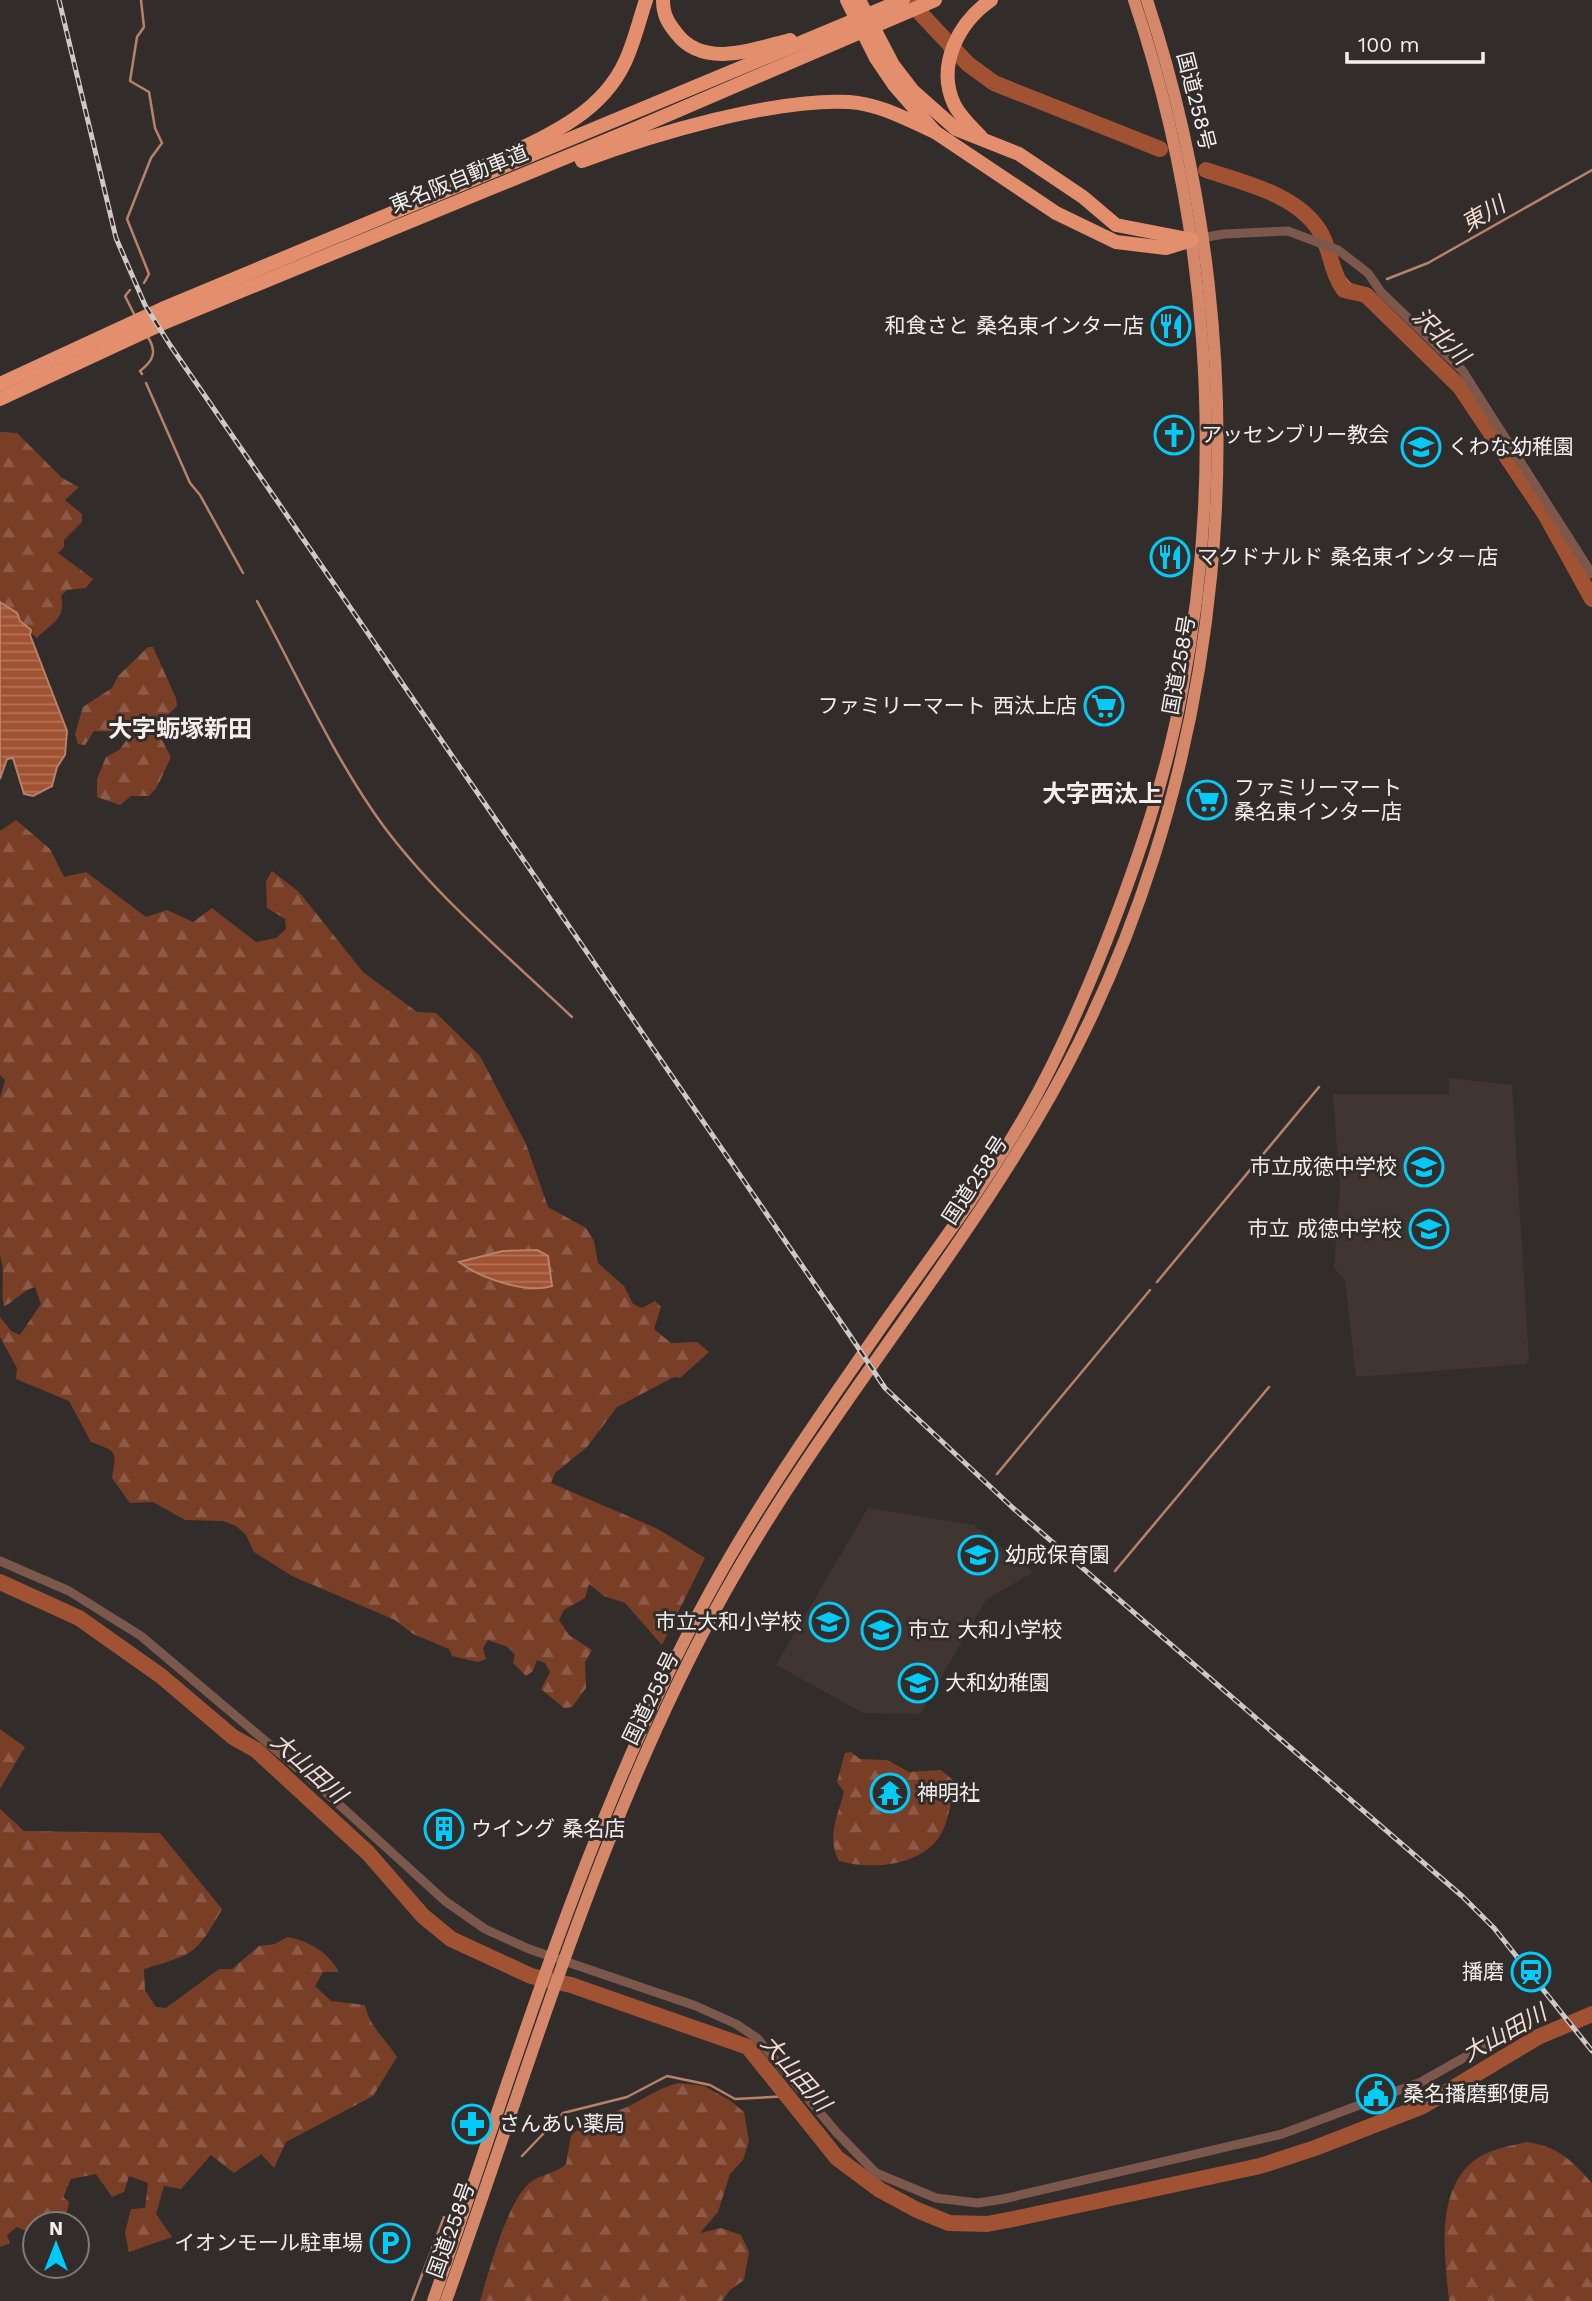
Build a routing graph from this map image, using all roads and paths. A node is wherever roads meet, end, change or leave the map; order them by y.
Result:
1 (646, 0) edge
2 (663, 0) edge
3 (847, 0) edge
4 (859, 0) edge
5 (882, 0) edge
6 (903, 0) edge
7 (935, 0) edge
8 (991, 0) edge
9 (1134, 0) edge
10 (1147, 0) edge
11 (935, 132) junction
12 (985, 141) junction
13 (402, 225) junction
14 (361, 227) junction
15 (1198, 239) junction
16 (2, 391) edge
17 (1592, 574) edge
18 (0, 1560) edge
19 (558, 1962) junction
20 (551, 1984) junction
21 (1518, 2027) dead end
22 (471, 2234) junction
23 (433, 2301) edge
24 (446, 2301) edge
25 (455, 2301) edge

1 - 14 highway
2 - 5 highway
3 - 11 highway
4 - 12 highway
6 - 14 highway, 東名阪自動車道
7 - 13 highway, 東名阪自動車道
8 - 12 highway
9 - 15 highway, 国道258号
10 - 15 highway, 国道258号
11 - 13 highway
11 - 15 highway
12 - 15 highway
13 - 16 highway, 東名阪自動車道
14 - 16 highway, 東名阪自動車道
15 - 17 street
15 - 19 highway, 国道258号
15 - 19 highway, 国道258号
18 - 19 street
19 - 20 highway, 国道258号
19 - 21 street
20 - 22 highway, 国道258号
20 - 23 highway, 国道258号
22 - 24 highway, 国道258号
22 - 25 highway

